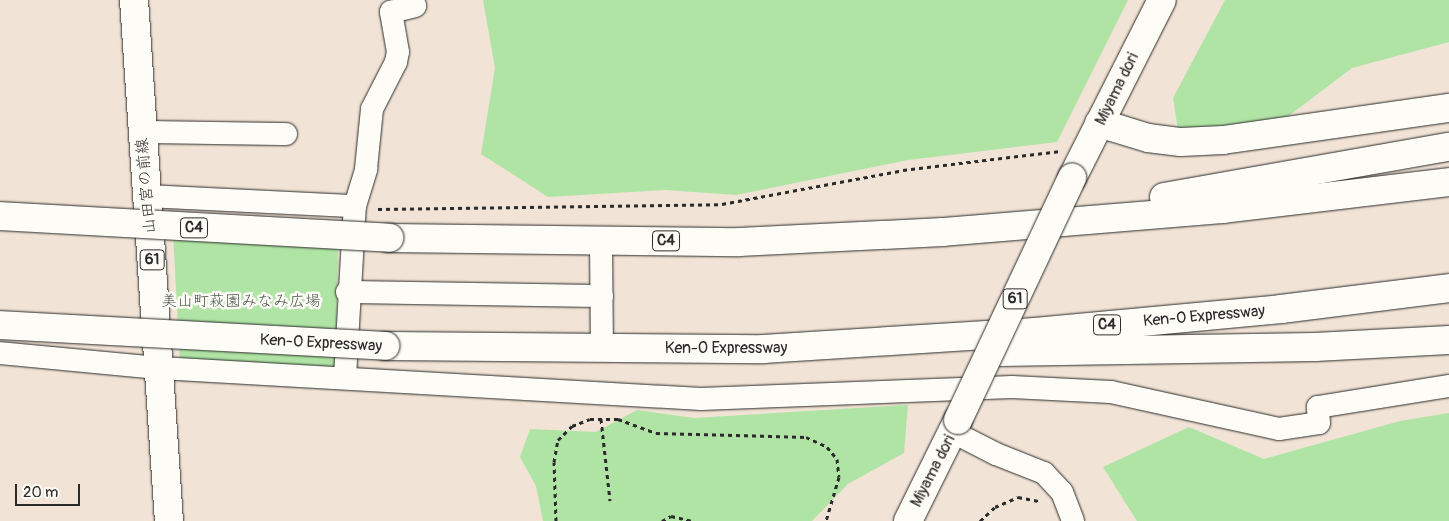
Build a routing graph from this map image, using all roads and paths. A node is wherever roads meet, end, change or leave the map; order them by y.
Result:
1 (134, 0) edge
2 (1162, 0) edge
3 (415, 6) dead end
4 (1449, 108) edge
5 (1099, 123) junction
6 (142, 132) junction
7 (286, 134) dead end
8 (1449, 146) edge
9 (1087, 152) junction
10 (1449, 182) edge
11 (147, 196) junction
12 (355, 206) junction
13 (0, 216) edge
14 (943, 232) junction
15 (601, 241) junction
16 (1449, 288) edge
17 (348, 292) junction
18 (602, 296) junction
19 (0, 324) edge
20 (1449, 340) edge
21 (602, 348) junction
22 (763, 349) junction
23 (0, 352) edge
24 (160, 368) junction
25 (345, 377) junction
26 (1449, 386) edge
27 (601, 419) junction
28 (956, 426) junction
29 (610, 501) dead end
30 (1045, 502) dead end
31 (169, 521) edge
32 (556, 521) edge
33 (662, 521) edge
34 (693, 521) edge
35 (826, 521) edge
36 (908, 521) edge
37 (980, 521) edge
38 (1073, 521) edge

1 - 6 main road, 山田宮の前線 / 61
2 - 5 main road, Miyama dori / 61
3 - 12 street
4 - 5 main road
5 - 9 main road, Miyama dori / 61
6 - 7 street
6 - 11 main road, 山田宮の前線 / 61
8 - 14 main road
9 - 12 path
9 - 28 main road, Miyama dori / 61, bridge
10 - 14 main road, C4
11 - 12 street
11 - 24 main road, 山田宮の前線 / 61
12 - 17 street
13 - 15 main road, C4, bridge
14 - 15 main road, C4
15 - 18 street
16 - 22 main road, Ken-O Expressway / C4
17 - 18 street
17 - 25 street
18 - 21 street
19 - 21 main road, Ken-O Expressway / C4, bridge
20 - 22 main road
21 - 22 main road, Ken-O Expressway / C4
23 - 24 street
24 - 25 street
24 - 31 main road, 山田宮の前線 / 61
25 - 26 street
27 - 29 path
27 - 32 path
27 - 35 path
28 - 36 main road, Miyama dori / 61
28 - 38 street
30 - 37 path
33 - 34 path

